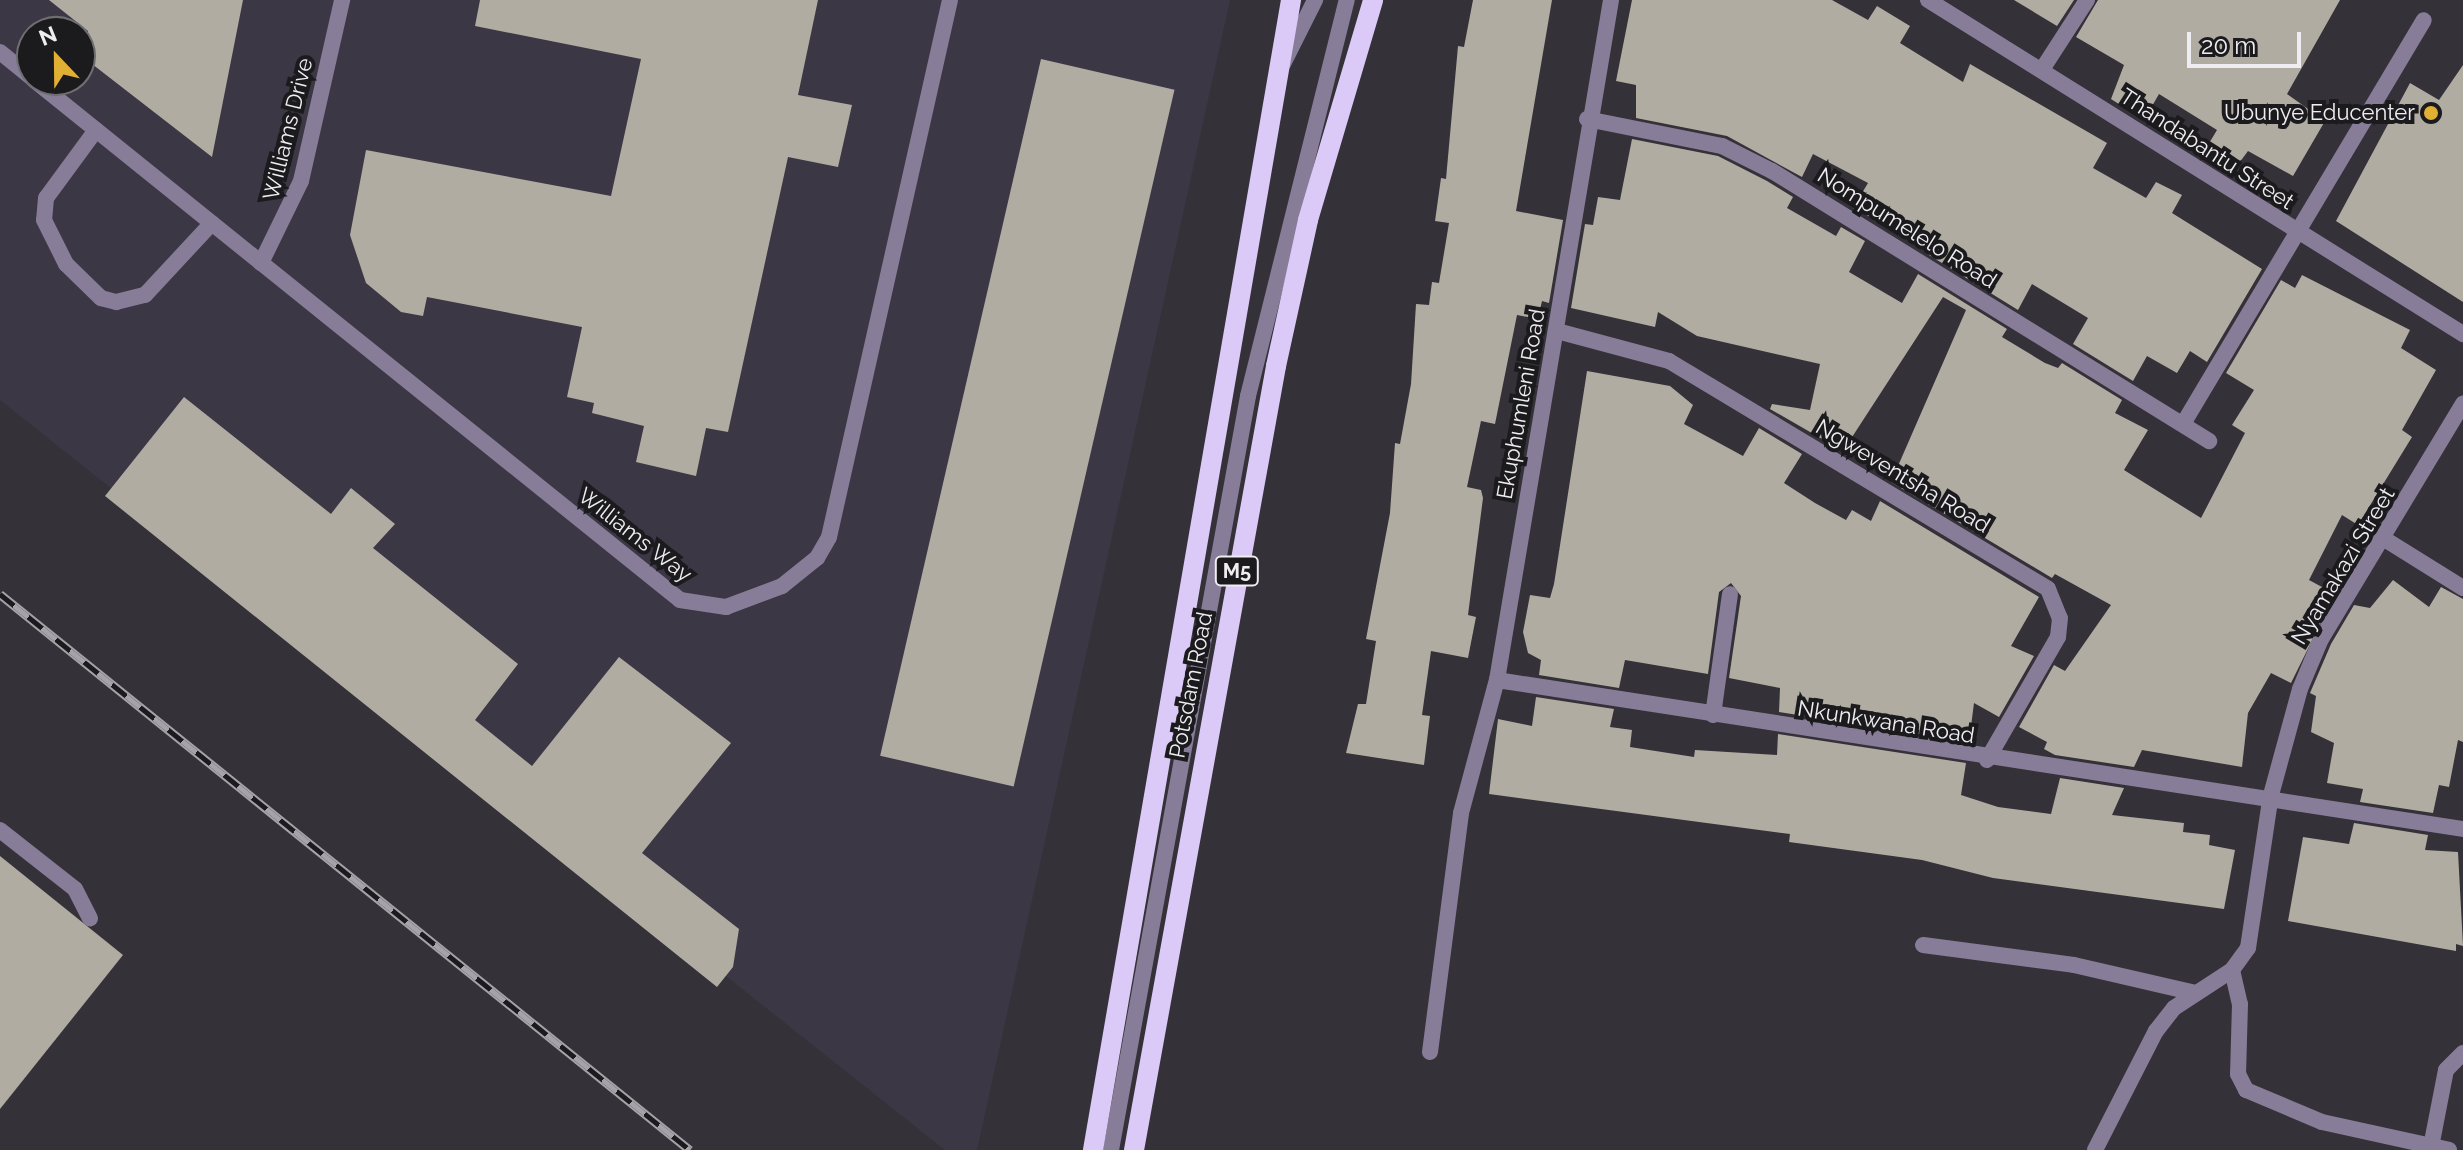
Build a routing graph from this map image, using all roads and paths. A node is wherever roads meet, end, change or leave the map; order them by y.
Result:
1 (342, 0) edge
2 (950, 0) edge
3 (1291, 0) edge
4 (1315, 0) edge
5 (1347, 0) edge
6 (1373, 0) edge
7 (1611, 0) edge
8 (1928, 0) edge
9 (2087, 0) edge
10 (2424, 20) dead end
11 (0, 52) edge
12 (16, 65) edge
13 (2043, 68) junction
14 (1278, 72) junction
15 (54, 96) edge
16 (1587, 119) junction
17 (96, 130) junction
18 (212, 223) junction
19 (2300, 236) junction
20 (261, 263) junction
21 (1557, 331) junction
22 (2463, 334) edge
23 (2463, 404) edge
24 (2183, 424) junction
25 (2209, 441) dead end
26 (2386, 540) junction
27 (2463, 588) edge
28 (1730, 594) dead end
29 (1497, 680) junction
30 (1713, 715) junction
31 (1987, 760) junction
32 (2271, 795) junction
33 (2463, 829) edge
34 (0, 830) edge
35 (90, 918) dead end
36 (1923, 945) dead end
37 (2232, 970) junction
38 (2195, 993) junction
39 (1430, 1052) dead end
40 (2463, 1053) edge
41 (2431, 1147) junction
42 (1093, 1150) edge
43 (1111, 1150) edge
44 (1134, 1150) edge
45 (2095, 1150) edge
46 (2449, 1150) edge

1 - 20 street, Williams Drive
2 - 20 street, Williams Way
3 - 14 main road, Potsdam Road / M5
4 - 14 street
5 - 43 street
6 - 44 main road, Potsdam Road / M5
7 - 16 street, Ekuphumleni Road
8 - 13 street, Thandabantu Street
9 - 13 street
10 - 19 street
11 - 12 street, Williams Way
13 - 19 street, Thandabantu Street
14 - 42 main road, Potsdam Road / M5
15 - 17 street, Williams Way
16 - 21 street, Ekuphumleni Road
16 - 24 street, Nompumelelo Road
17 - 18 street, Williams Way
17 - 18 street
18 - 20 street, Williams Way
19 - 22 street, Thandabantu Street
19 - 24 street
21 - 29 street, Ekuphumleni Road
21 - 31 street, Ngweventsha Road
23 - 26 street, Nyamakazi Street
24 - 25 street, Nompumelelo Road
26 - 27 street
26 - 32 street, Nyamakazi Street
28 - 30 street
29 - 30 street, Nkunkwana Road
29 - 39 street, Ekuphumleni Road
30 - 31 street, Nkunkwana Road
31 - 32 street, Nkunkwana Road
32 - 33 street, Nkunkwana Road
32 - 37 street, Nyamakazi Street
34 - 35 street
36 - 38 street
37 - 38 street
37 - 41 street
38 - 45 street
40 - 41 street
41 - 46 street

